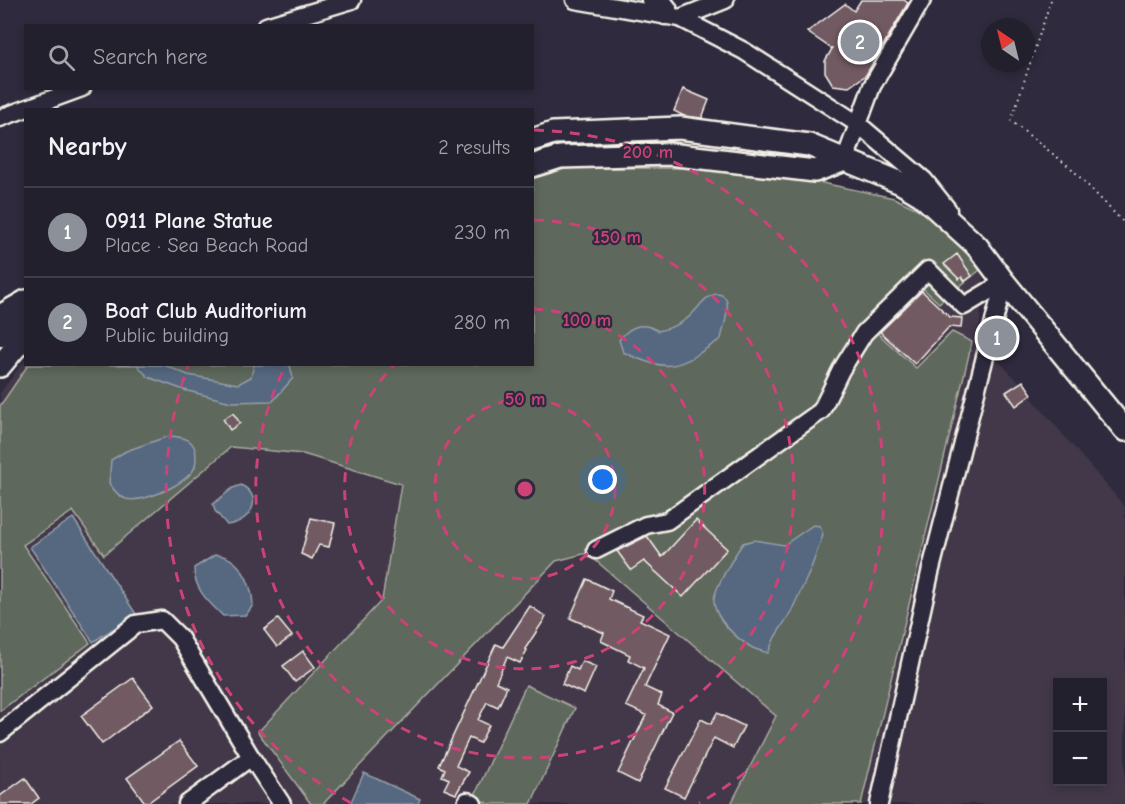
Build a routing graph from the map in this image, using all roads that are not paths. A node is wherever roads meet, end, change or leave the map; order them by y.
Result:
1 (352, 0) edge
2 (575, 0) edge
3 (650, 0) edge
4 (725, 0) edge
5 (922, 0) edge
6 (673, 17) junction
7 (273, 24) edge
8 (77, 90) edge
9 (27, 108) edge
10 (24, 109) edge
11 (0, 118) edge
12 (858, 124) junction
13 (534, 139) edge
14 (534, 148) edge
15 (845, 160) junction
16 (534, 164) edge
17 (977, 246) junction
18 (1004, 282) junction
19 (24, 303) edge
20 (24, 318) edge
21 (1, 329) edge
22 (24, 337) edge
23 (0, 366) edge
24 (1125, 430) edge
25 (596, 550) dead end
26 (0, 733) edge
27 (251, 757) junction
28 (187, 804) edge
29 (282, 804) edge
30 (466, 804) edge
31 (473, 804) edge
32 (879, 804) edge

1 - 7 street
2 - 6 street
3 - 6 street
4 - 6 street
5 - 12 street
6 - 12 street
8 - 9 street
10 - 11 street
12 - 15 street
12 - 17 street
13 - 15 main road
14 - 15 main road
15 - 16 main road
15 - 17 main road
17 - 18 main road
18 - 24 main road
18 - 25 street
18 - 32 street
19 - 21 main road
20 - 21 main road
22 - 23 main road
26 - 27 street
27 - 28 street
27 - 29 street
30 - 31 street

